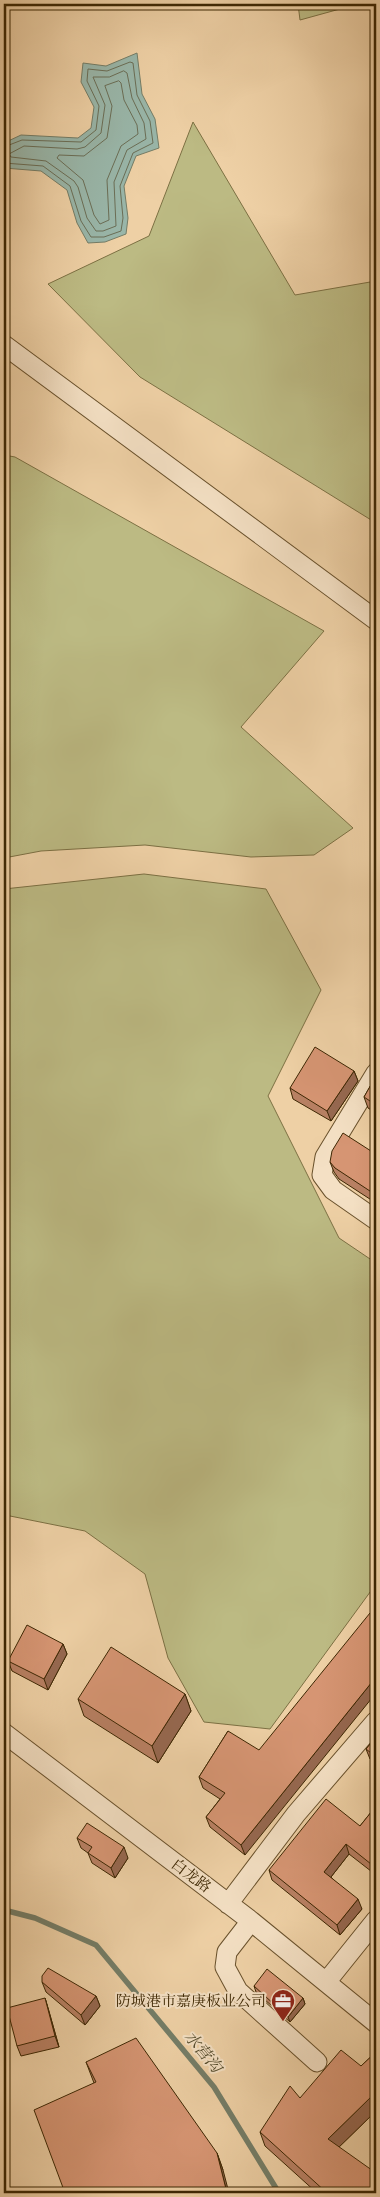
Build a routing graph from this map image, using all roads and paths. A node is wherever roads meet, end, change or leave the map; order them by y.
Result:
1 (4, 345) edge
2 (376, 620) edge
3 (376, 1072) edge
4 (376, 1220) edge
5 (376, 1721) edge
6 (4, 1734) edge
7 (228, 1904) junction
8 (376, 1920) edge
9 (251, 1922) junction
10 (327, 1981) junction
11 (376, 2023) edge
12 (317, 2062) dead end

1 - 2 street
3 - 4 street
5 - 7 street
6 - 7 street, 白龙路
7 - 9 street, 白龙路
8 - 10 street
9 - 10 street, 白龙路
9 - 12 street
10 - 11 street, 白龙路

